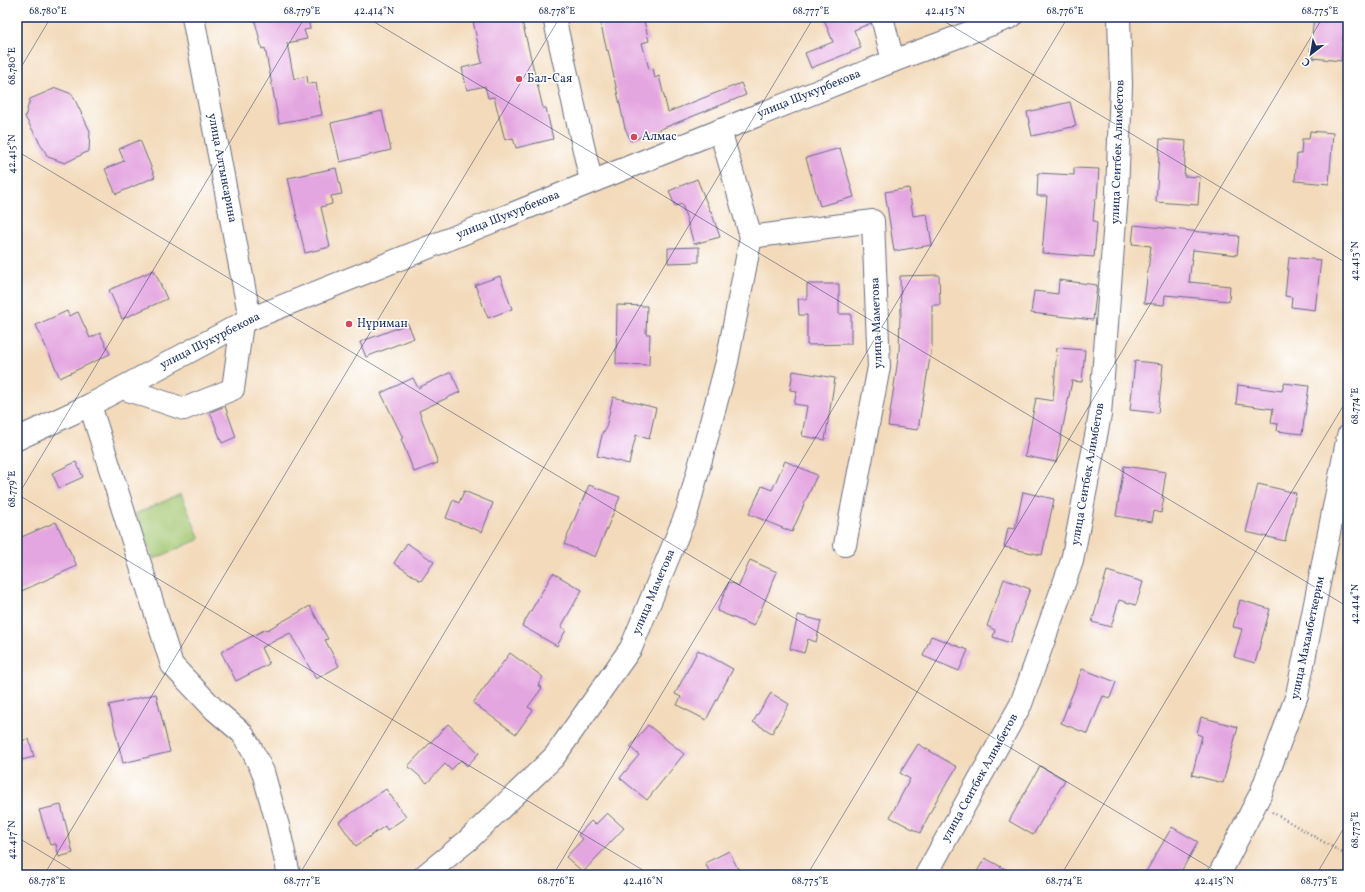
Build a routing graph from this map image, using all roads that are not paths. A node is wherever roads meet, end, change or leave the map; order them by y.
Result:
1 (193, 17) edge
2 (554, 17) edge
3 (882, 17) edge
4 (1011, 17) edge
5 (1119, 17) edge
6 (893, 61) junction
7 (720, 130) junction
8 (591, 181) junction
9 (751, 237) junction
10 (246, 321) junction
11 (122, 388) junction
12 (90, 405) junction
13 (1348, 436) edge
14 (17, 439) edge
15 (845, 545) dead end
16 (289, 875) edge
17 (425, 875) edge
18 (926, 875) edge
19 (1219, 875) edge

1 - 10 street, улица Алтынсарина
2 - 8 street
3 - 6 street
4 - 6 street, улица Шукурбекова
5 - 18 street, улица Сеитбек Алимбетов
6 - 7 street, улица Шукурбекова
7 - 8 street, улица Шукурбекова
7 - 9 street, улица Маметова
8 - 10 street, улица Шукурбекова
9 - 15 street, улица Маметова
9 - 17 street, улица Маметова
10 - 11 street, улица Шукурбекова
10 - 11 street, улица Алтынсарина
11 - 12 street, улица Шукурбекова
12 - 14 street, улица Шукурбекова
12 - 16 street
13 - 19 street, улица Махамбеткерим

